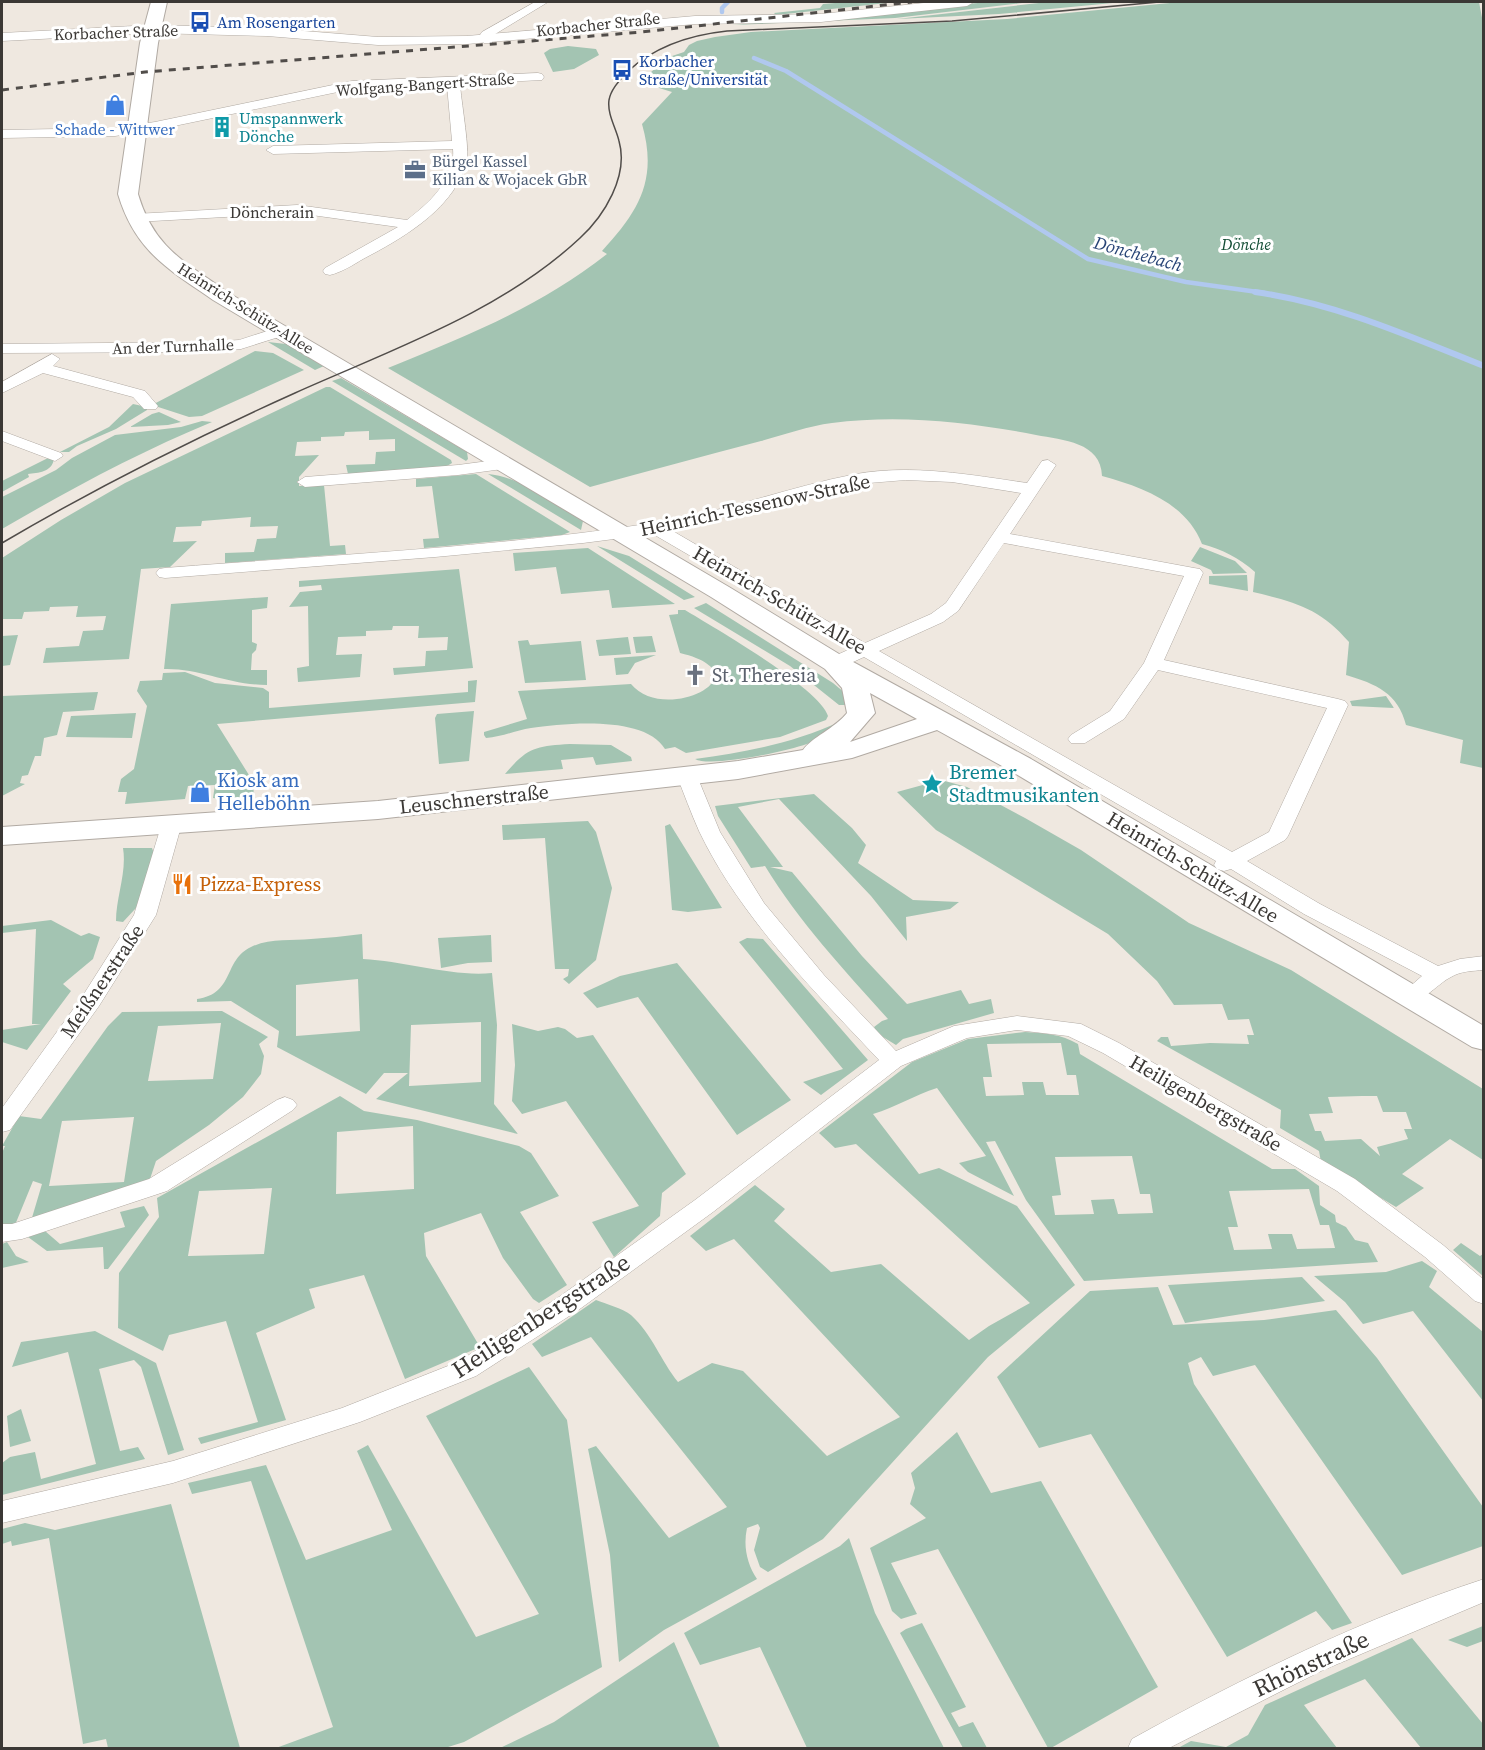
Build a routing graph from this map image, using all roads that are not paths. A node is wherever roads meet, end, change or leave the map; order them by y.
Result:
1 (159, 2) edge
2 (542, 2) edge
3 (967, 2) edge
4 (153, 29) junction
5 (2, 37) edge
6 (487, 37) junction
7 (538, 77) dead end
8 (453, 81) junction
9 (136, 129) junction
10 (2, 134) edge
11 (459, 145) junction
12 (273, 150) dead end
13 (135, 218) junction
14 (408, 224) junction
15 (330, 271) dead end
16 (280, 332) junction
17 (2, 349) edge
18 (64, 349) junction
19 (41, 368) junction
20 (2, 388) edge
21 (150, 406) dead end
22 (2, 436) edge
23 (55, 456) dead end
24 (504, 464) junction
25 (1048, 465) dead end
26 (305, 482) dead end
27 (1031, 489) junction
28 (656, 528) junction
29 (622, 534) junction
30 (1001, 537) junction
31 (165, 573) dead end
32 (865, 649) junction
33 (835, 663) junction
34 (1153, 663) junction
35 (939, 720) junction
36 (1077, 739) dead end
37 (1034, 760) junction
38 (782, 764) junction
39 (687, 776) junction
40 (172, 823) junction
41 (2, 836) edge
42 (1232, 861) junction
43 (1203, 874) junction
44 (1484, 963) edge
45 (1436, 974) junction
46 (1410, 996) junction
47 (1484, 1040) edge
48 (893, 1061) junction
49 (285, 1105) dead end
50 (2, 1124) edge
51 (2, 1233) edge
52 (1484, 1295) edge
53 (2, 1512) edge
54 (1484, 1590) edge
55 (1143, 1749) edge

1 - 4 main road, Heinrich-Schütz-Allee
2 - 6 street
3 - 6 street, Korbacher Straße
4 - 5 street, Korbacher Straße
4 - 6 street, Korbacher Straße
4 - 9 main road, Heinrich-Schütz-Allee
7 - 8 street, Wolfgang-Bangert-Straße
8 - 9 street, Wolfgang-Bangert-Straße
8 - 11 street
9 - 10 street
9 - 13 main road, Heinrich-Schütz-Allee
11 - 12 street
11 - 14 street
13 - 14 street, Döncherain
13 - 16 main road, Heinrich-Schütz-Allee
14 - 15 street
16 - 18 street, An der Turnhalle
16 - 24 main road, Heinrich-Schütz-Allee
17 - 18 street, An der Turnhalle
18 - 19 street
19 - 20 street
19 - 21 street, An der Turnhalle
22 - 23 street
24 - 26 street
24 - 29 main road, Heinrich-Schütz-Allee
25 - 27 street
27 - 28 street, Heinrich-Tessenow-Straße
27 - 30 street
28 - 29 street, Heinrich-Tessenow-Straße
28 - 32 street, Heinrich-Schütz-Allee
29 - 31 street
29 - 33 main road, Heinrich-Schütz-Allee
30 - 32 street
30 - 34 street
32 - 33 street
32 - 37 street, Heinrich-Schütz-Allee
33 - 35 main road, Heinrich-Schütz-Allee
33 - 38 main road
34 - 36 street
34 - 42 street
35 - 37 main road, Heinrich-Schütz-Allee
35 - 38 main road, Leuschnerstraße
37 - 42 street, Heinrich-Schütz-Allee
37 - 43 main road, Heinrich-Schütz-Allee
38 - 39 main road, Leuschnerstraße
39 - 40 main road, Leuschnerstraße
39 - 48 street
40 - 41 main road, Leuschnerstraße
40 - 50 street, Meißnerstraße
42 - 43 street
42 - 45 street, Heinrich-Schütz-Allee
43 - 46 main road, Heinrich-Schütz-Allee
44 - 45 street
45 - 46 street
46 - 47 main road, Heinrich-Schütz-Allee
48 - 52 street, Heiligenbergstraße
48 - 53 street, Heiligenbergstraße
49 - 51 street
54 - 55 street, Rhönstraße

